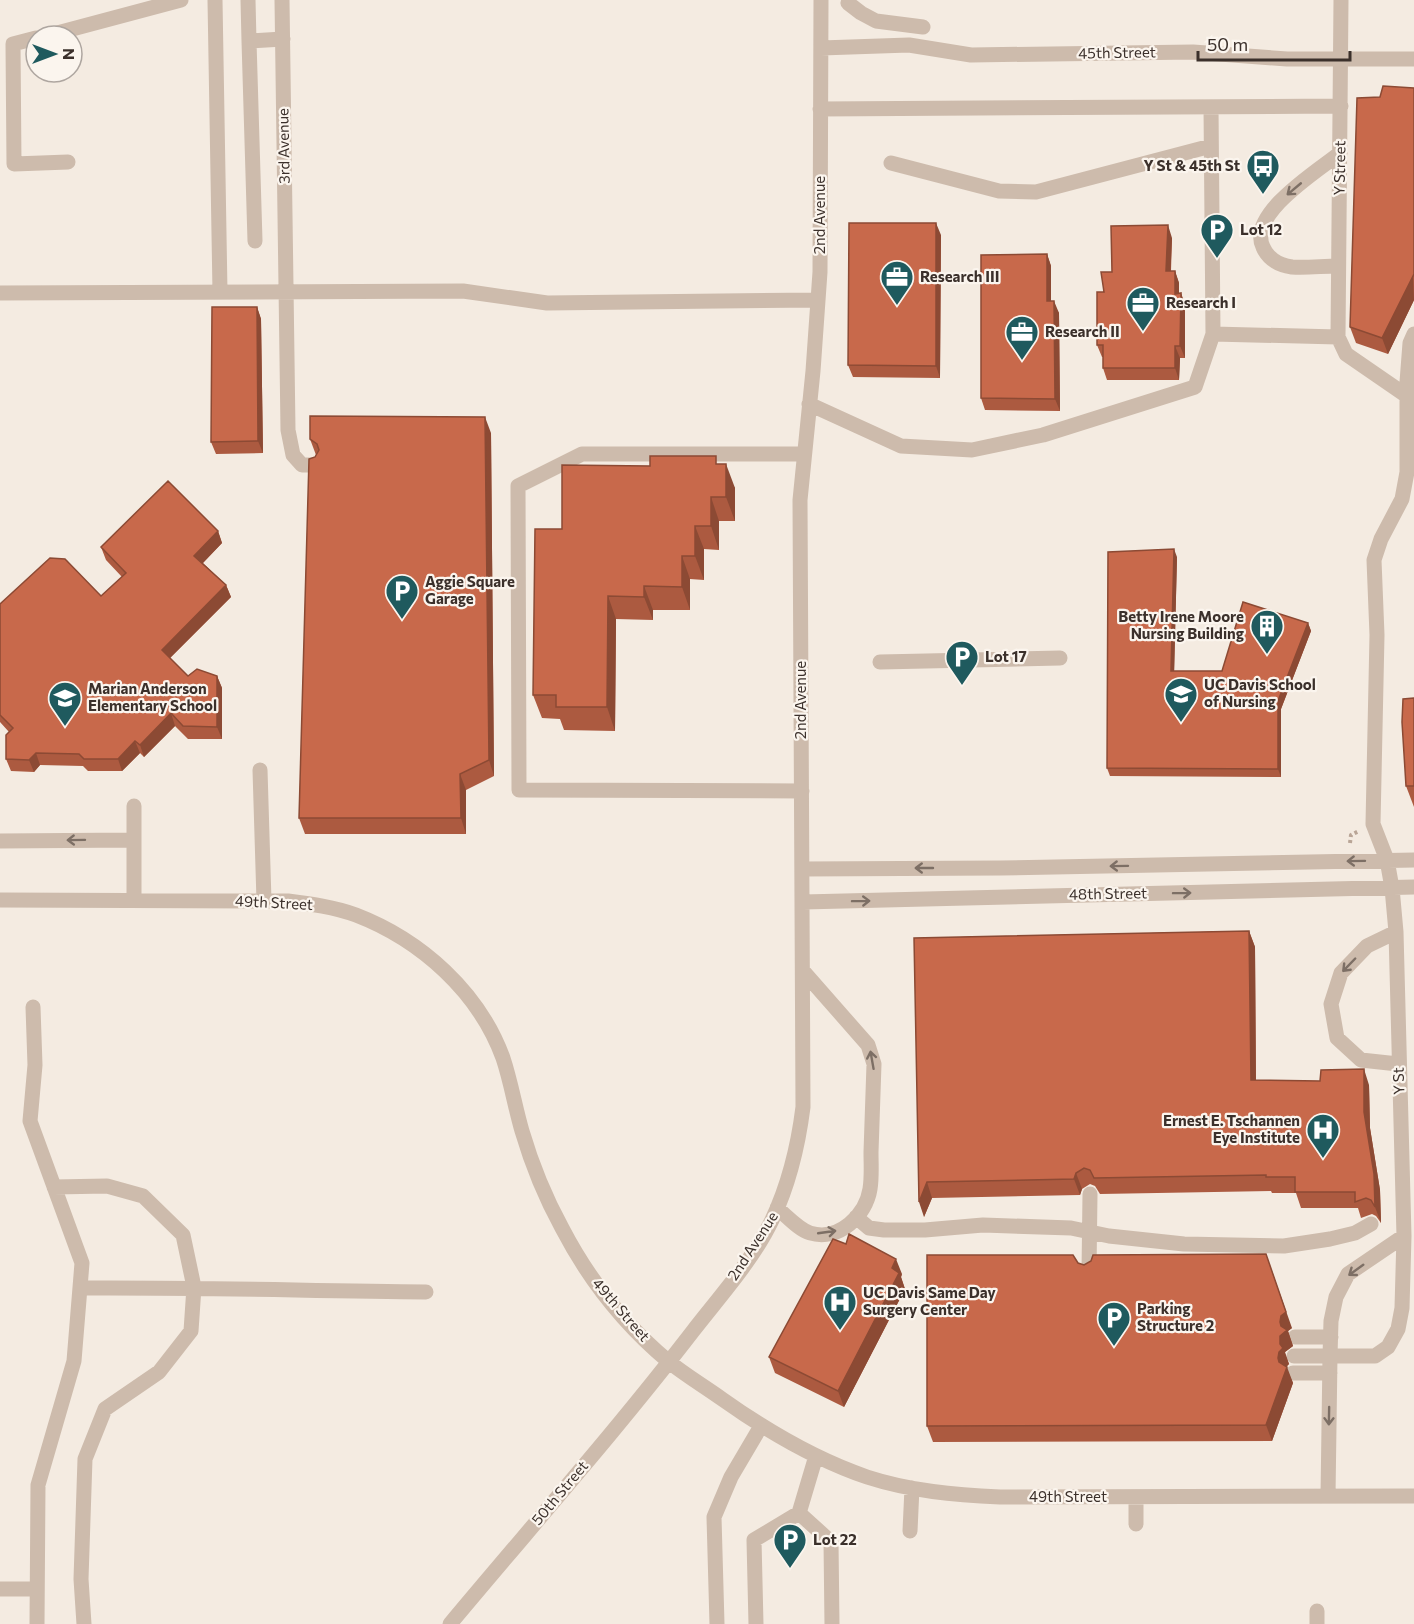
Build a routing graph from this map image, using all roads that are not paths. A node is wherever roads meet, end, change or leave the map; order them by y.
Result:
1 (181, 0) edge
2 (215, 0) edge
3 (248, 0) edge
4 (282, 0) edge
5 (821, 0) edge
6 (849, 0) edge
7 (1341, 0) edge
8 (84, 26) edge
9 (923, 27) dead end
10 (283, 39) junction
11 (249, 40) junction
12 (24, 41) edge
13 (821, 48) junction
14 (1341, 59) junction
15 (1414, 59) edge
16 (1341, 106) junction
17 (1211, 107) junction
18 (820, 110) junction
19 (1211, 146) junction
20 (1340, 153) junction
21 (68, 162) dead end
22 (891, 162) dead end
23 (255, 241) dead end
24 (1338, 266) junction
25 (285, 291) junction
26 (220, 292) junction
27 (0, 293) edge
28 (818, 300) junction
29 (1213, 334) junction
30 (1414, 334) edge
31 (1338, 337) junction
32 (1407, 396) junction
33 (809, 404) junction
34 (804, 454) junction
35 (315, 465) edge
36 (1409, 483) edge
37 (1060, 658) dead end
38 (880, 662) dead end
39 (260, 770) dead end
40 (802, 791) junction
41 (134, 806) dead end
42 (135, 840) junction
43 (0, 841) edge
44 (1387, 860) junction
45 (1414, 860) edge
46 (803, 869) junction
47 (1414, 887) edge
48 (1392, 888) junction
49 (0, 900) edge
50 (134, 900) junction
51 (264, 901) junction
52 (803, 902) junction
53 (1396, 932) junction
54 (803, 971) junction
55 (33, 1007) dead end
56 (1398, 1064) junction
57 (54, 1187) junction
58 (1090, 1194) edge
59 (777, 1208) junction
60 (856, 1217) junction
61 (1379, 1221) dead end
62 (1088, 1232) junction
63 (1404, 1236) junction
64 (1089, 1271) edge
65 (194, 1287) junction
66 (80, 1288) junction
67 (426, 1292) dead end
68 (1295, 1337) dead end
69 (1331, 1337) junction
70 (1294, 1356) dead end
71 (1330, 1356) junction
72 (669, 1361) junction
73 (1293, 1373) dead end
74 (1330, 1373) junction
75 (761, 1426) junction
76 (816, 1456) junction
77 (912, 1488) junction
78 (1328, 1496) junction
79 (1414, 1496) edge
80 (1136, 1497) junction
81 (799, 1513) junction
82 (1136, 1524) dead end
83 (910, 1531) dead end
84 (0, 1589) edge
85 (37, 1589) junction
86 (37, 1624) edge
87 (84, 1624) edge
88 (450, 1624) edge
89 (717, 1624) edge
90 (756, 1624) edge
91 (832, 1624) edge

1 - 8 street
2 - 26 street
3 - 11 street
4 - 10 street, 3rd Avenue
5 - 13 street, 2nd Avenue
6 - 9 street
7 - 14 street, Y Street
10 - 11 street
10 - 25 street, 3rd Avenue
11 - 23 street
12 - 21 street
13 - 14 street, 45th Street
13 - 18 street, 2nd Avenue
14 - 15 street, 45th Street
14 - 16 street, Y Street
16 - 17 street
16 - 20 street, Y Street
17 - 18 street
17 - 19 street
18 - 28 street, 2nd Avenue
19 - 22 street
19 - 29 street
20 - 24 street, Y Street
20 -> 24 street
24 - 31 street, Y Street
25 - 26 street
25 - 28 street
25 - 35 street, 3rd Avenue
26 - 27 street
28 - 33 street, 2nd Avenue
29 - 31 street
29 - 33 street
30 - 32 street
31 - 32 street
32 - 36 street
33 - 34 street, 2nd Avenue
34 - 40 street, 2nd Avenue
34 - 40 street
36 - 44 street, Y St
37 - 38 street
39 - 51 street
40 - 46 street, 2nd Avenue
41 - 42 street
42 -> 43 street
42 - 50 street
44 - 45 street, 48th Street
44 -> 46 street, 48th Street
44 - 48 street, Y St
46 - 52 street, 2nd Avenue
47 - 48 street, 48th Street
52 -> 48 street, 48th Street
48 - 53 street, Y St
49 - 50 street, 49th Street
50 - 51 street, 49th Street
51 - 72 street, 49th Street
52 - 54 street, 2nd Avenue
53 - 56 street, Y St
53 -> 56 street
54 - 59 street, 2nd Avenue
60 -> 54 street
55 - 57 street
56 - 63 street, Y St
57 - 65 street
57 - 66 street
58 - 62 street
59 -> 60 street
59 - 72 street, 2nd Avenue
60 - 62 street
61 - 62 street
62 - 64 street
63 -> 69 street
63 - 71 street, Y St
65 - 66 street
65 - 67 street
65 - 87 street
66 - 85 street
68 - 69 street
69 - 71 street
70 - 71 street, Y St
71 - 74 street
72 - 75 street, 49th Street
72 - 88 street, 50th Street
73 - 74 street
74 -> 78 street
75 - 76 street, 49th Street
75 - 89 street
76 - 77 street, 49th Street
76 - 81 street
77 - 80 street, 49th Street
77 - 83 street
78 - 79 street, 49th Street
78 - 80 street, 49th Street
80 - 82 street
81 - 90 street
81 - 91 street
84 - 85 street
85 - 86 street

